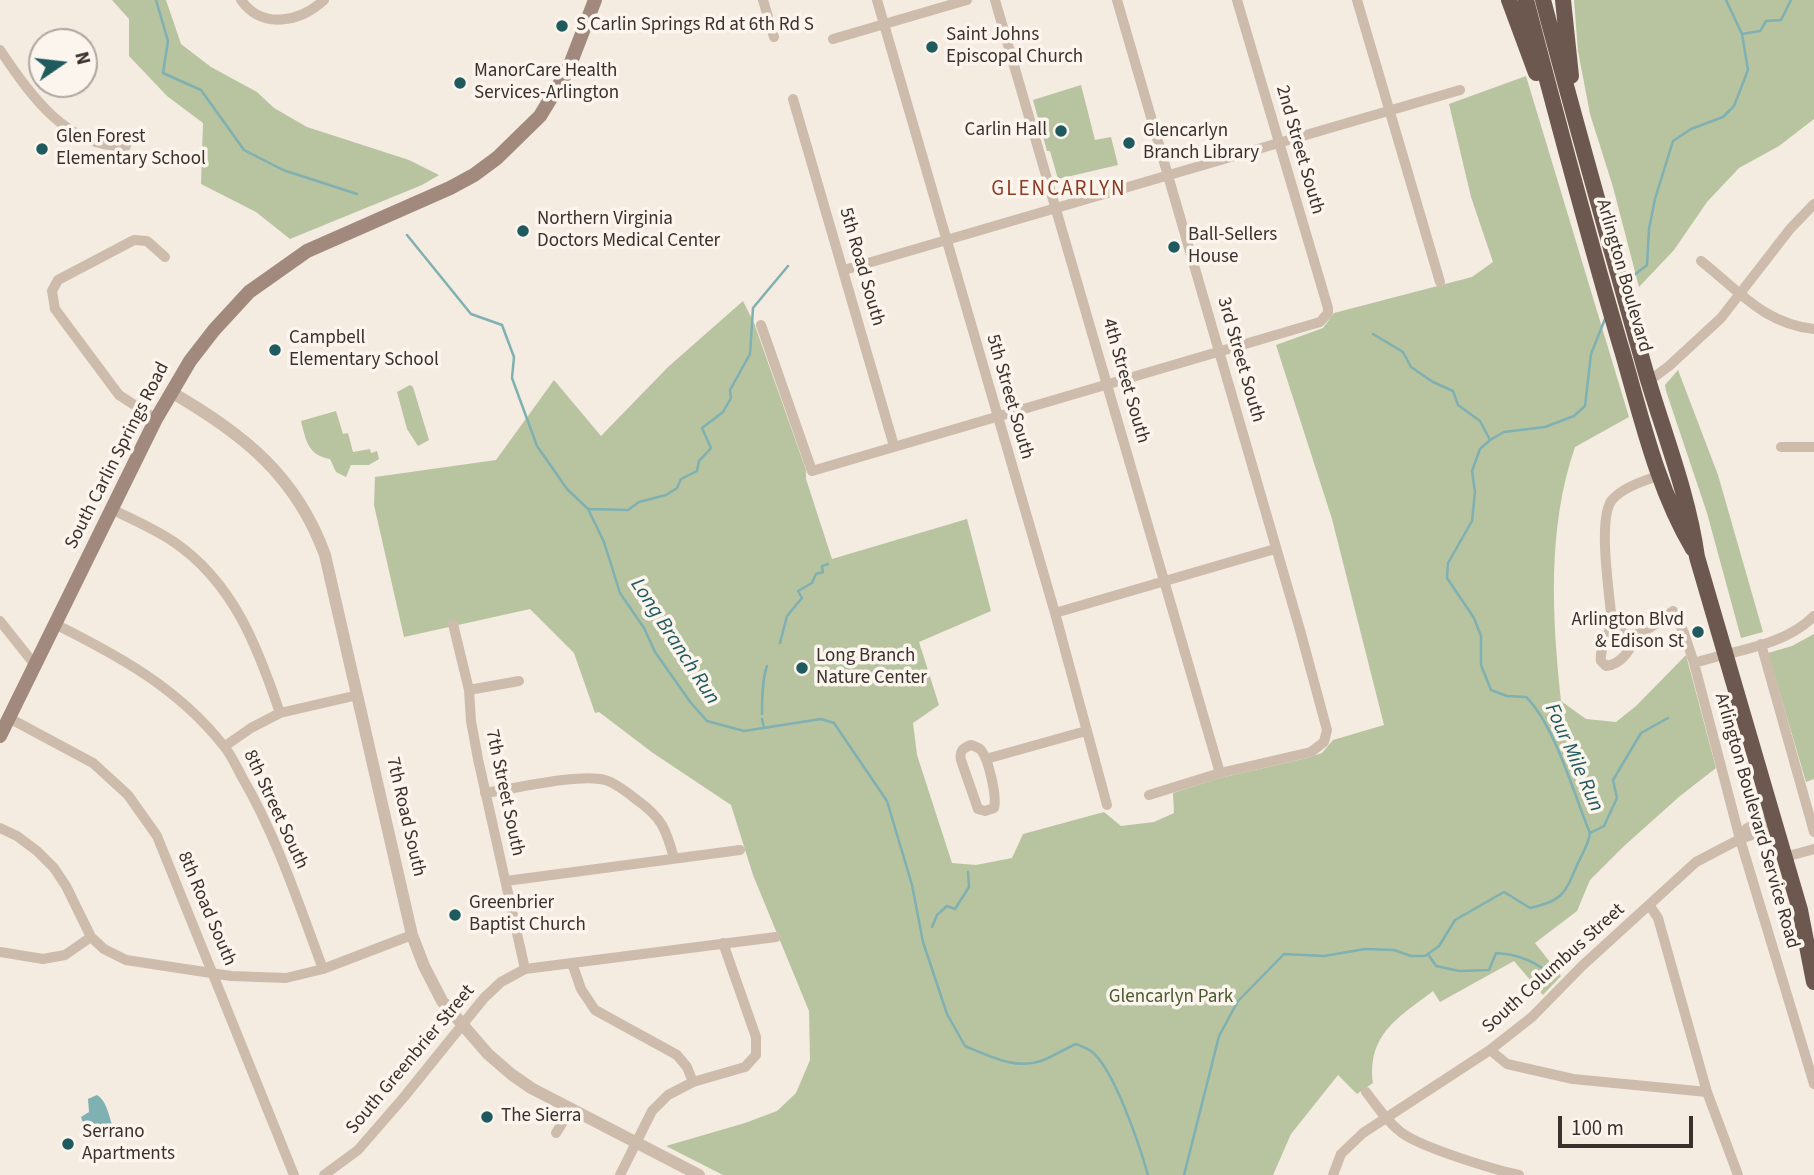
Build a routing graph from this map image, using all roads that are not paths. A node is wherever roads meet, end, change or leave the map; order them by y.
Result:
1 (241, 0) edge
2 (324, 0) edge
3 (595, 0) edge
4 (763, 0) edge
5 (877, 0) edge
6 (967, 0) edge
7 (995, 0) edge
8 (1117, 0) edge
9 (1237, 0) edge
10 (1357, 0) edge
11 (1509, 0) edge
12 (1526, 0) edge
13 (1543, 0) edge
14 (1563, 0) edge
15 (884, 25) junction
16 (774, 37) dead end
17 (833, 40) dead end
18 (0, 50) edge
19 (1460, 90) dead end
20 (793, 99) dead end
21 (1390, 111) junction
22 (1279, 145) junction
23 (126, 146) dead end
24 (1577, 164) junction
25 (1168, 175) junction
26 (1814, 204) edge
27 (1056, 207) junction
28 (945, 241) junction
29 (165, 257) dead end
30 (1701, 261) dead end
31 (844, 270) junction
32 (1440, 282) dead end
33 (1739, 295) junction
34 (761, 325) dead end
35 (1814, 329) edge
36 (1220, 352) junction
37 (1648, 381) junction
38 (1108, 384) junction
39 (171, 391) junction
40 (997, 416) junction
41 (156, 419) junction
42 (894, 446) junction
43 (1781, 447) dead end
44 (1814, 447) edge
45 (1660, 475) junction
46 (111, 509) junction
47 (1275, 550) junction
48 (1697, 557) junction
49 (1165, 580) junction
50 (1055, 613) junction
51 (1814, 616) edge
52 (0, 621) edge
53 (1612, 623) junction
54 (55, 624) junction
55 (453, 624) dead end
56 (1637, 634) junction
57 (1761, 644) junction
58 (1726, 653) junction
59 (1694, 663) junction
60 (35, 664) junction
61 (519, 681) dead end
62 (469, 690) junction
63 (358, 695) junction
64 (280, 713) junction
65 (9, 718) junction
66 (1086, 731) junction
67 (0, 736) edge
68 (225, 746) junction
69 (986, 759) junction
70 (1220, 772) junction
71 (485, 793) junction
72 (1150, 795) dead end
73 (1107, 805) dead end
74 (1775, 822) junction
75 (0, 828) edge
76 (1814, 832) edge
77 (1740, 839) junction
78 (1814, 849) edge
79 (740, 850) dead end
80 (1785, 857) junction
81 (674, 858) junction
82 (506, 881) junction
83 (1650, 906) junction
84 (1800, 910) junction
85 (412, 935) junction
86 (91, 937) junction
87 (776, 937) dead end
88 (1814, 940) edge
89 (723, 943) junction
90 (0, 952) edge
91 (572, 963) junction
92 (524, 969) junction
93 (323, 970) junction
94 (214, 974) junction
95 (1814, 982) edge
96 (462, 1026) junction
97 (1490, 1050) junction
98 (693, 1082) junction
99 (1814, 1084) edge
100 (1366, 1092) dead end
101 (1707, 1092) junction
102 (570, 1109) junction
103 (1385, 1118) junction
104 (556, 1132) dead end
105 (636, 1142) junction
106 (294, 1175) edge
107 (324, 1175) edge
108 (620, 1175) edge
109 (699, 1175) edge
110 (1333, 1175) edge
111 (1519, 1175) edge
112 (1738, 1175) edge

1 - 2 street
3 - 39 main road, South Carlin Springs Road
4 - 16 street
5 - 15 street, 5th Street South
6 - 15 street
7 - 27 street, 4th Street South
8 - 25 street, 3rd Street South
9 - 22 street, 2nd Street South
10 - 21 street
11 - 24 highway
12 - 24 highway, Arlington Boulevard
13 - 24 highway, Arlington Boulevard
14 - 24 highway
15 - 17 street
15 - 28 street, 5th Street South
18 - 23 street
19 - 21 street
20 - 31 street, 5th Road South
21 - 22 street
21 - 32 street
22 - 25 street
22 - 36 street, 2nd Street South
24 - 37 highway, Arlington Boulevard
24 - 45 highway, Arlington Boulevard
25 - 27 street
25 - 36 street, 3rd Street South
26 - 33 street
27 - 28 street
27 - 38 street, 4th Street South
28 - 31 street
28 - 40 street, 5th Street South
29 - 41 street
30 - 33 street
31 - 42 street, 5th Road South
33 - 35 street
33 - 37 street
34 - 42 street
36 - 38 street
36 - 47 street, 3rd Street South
37 - 48 highway, Arlington Boulevard
38 - 40 street
38 - 49 street, 4th Street South
39 - 41 main road, South Carlin Springs Road
39 - 63 street, 7th Road South
40 - 42 street
40 - 50 street, 5th Street South
41 - 46 main road, South Carlin Springs Road
43 - 44 street
45 - 48 highway, Arlington Boulevard
45 - 53 street
46 - 54 main road, South Carlin Springs Road
46 - 64 street
47 - 49 street
47 - 70 street, 3rd Street South
48 - 58 highway, Arlington Boulevard
49 - 50 street
49 - 70 street, 4th Street South
50 - 66 street, 5th Street South
51 - 57 street
52 - 60 street
53 - 56 street
53 - 56 street
54 - 60 main road, South Carlin Springs Road
54 - 68 street, 8th Street South
55 - 62 street, 7th Street South
56 - 59 street, Arlington Boulevard Service Road
57 - 58 street
57 - 76 street
58 - 59 street
58 - 74 highway, Arlington Boulevard
59 - 77 street, Arlington Boulevard Service Road
60 - 65 main road, South Carlin Springs Road
61 - 62 street
62 - 71 street, 7th Street South
63 - 64 street
63 - 85 street, 7th Road South
64 - 68 street
65 - 67 main road, South Carlin Springs Road
65 - 94 street, 8th Road South
66 - 69 street
66 - 73 street, 5th Street South
68 - 93 street, 8th Street South
69 - 69 street
70 - 72 street
71 - 81 street
71 - 82 street, 7th Street South
74 - 77 street, South Columbus Street
74 - 80 highway, Arlington Boulevard
75 - 86 street
77 - 83 street, South Columbus Street
77 - 99 street, Arlington Boulevard Service Road
78 - 80 street
79 - 81 street
80 - 84 highway, Arlington Boulevard
81 - 82 street
82 - 92 street, 7th Street South
83 - 97 street, South Columbus Street
83 - 101 street
84 - 88 highway, Arlington Boulevard
84 - 95 highway, Arlington Boulevard
85 - 93 street
85 - 96 street, 7th Road South
86 - 90 street
86 - 94 street
87 - 89 street, South Greenbrier Street
89 - 91 street, South Greenbrier Street
89 - 98 street
91 - 92 street, South Greenbrier Street
91 - 98 street
92 - 96 street, South Greenbrier Street
93 - 94 street
94 - 106 street, 8th Road South
96 - 102 street, 7th Road South
96 - 107 street, South Greenbrier Street
97 - 101 street
97 - 103 street, South Columbus Street
98 - 105 street
100 - 103 street
101 - 112 street
102 - 104 street
102 - 105 street, 7th Road South
103 - 110 street, South Columbus Street
103 - 111 street
105 - 108 street
105 - 109 street, 7th Road South

